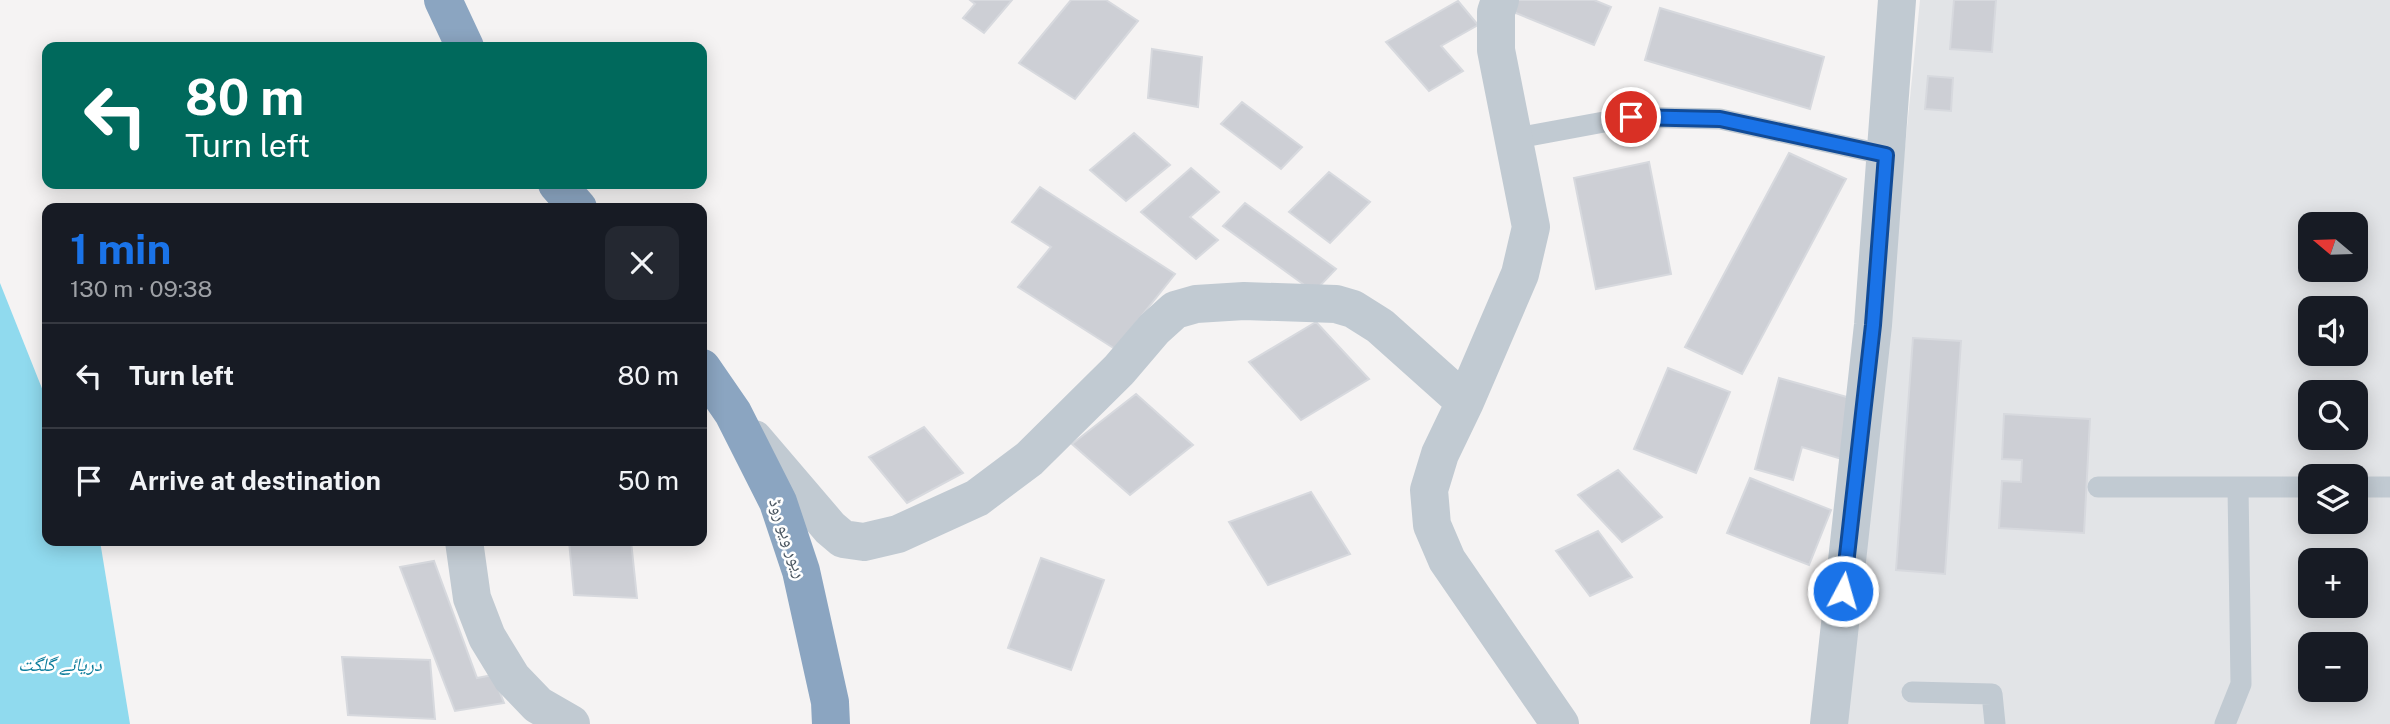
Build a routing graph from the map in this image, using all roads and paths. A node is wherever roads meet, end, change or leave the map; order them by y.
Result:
1 (443, 0) edge
2 (1500, 0) edge
3 (1898, 0) edge
4 (463, 42) edge
5 (1512, 139) junction
6 (1886, 155) junction
7 (561, 189) edge
8 (574, 203) edge
9 (707, 375) edge
10 (1465, 402) junction
11 (733, 413) junction
12 (2098, 486) dead end
13 (2238, 487) junction
14 (2298, 487) edge
15 (2368, 487) edge
16 (2390, 487) edge
17 (465, 546) edge
18 (1912, 692) dead end
19 (571, 724) edge
20 (831, 724) edge
21 (1560, 724) edge
22 (1829, 724) edge
23 (1995, 724) edge
24 (2225, 724) edge

1 - 4 highway
2 - 5 street
3 - 6 street
5 - 6 lane
5 - 10 street
6 - 22 street
7 - 8 highway
9 - 11 highway, ریور ویو روڈ
10 - 11 street
10 - 21 street
11 - 20 highway, ریور ویو روڈ
12 - 13 lane
13 - 14 lane
13 - 24 lane
15 - 16 lane
17 - 19 street
18 - 23 lane

